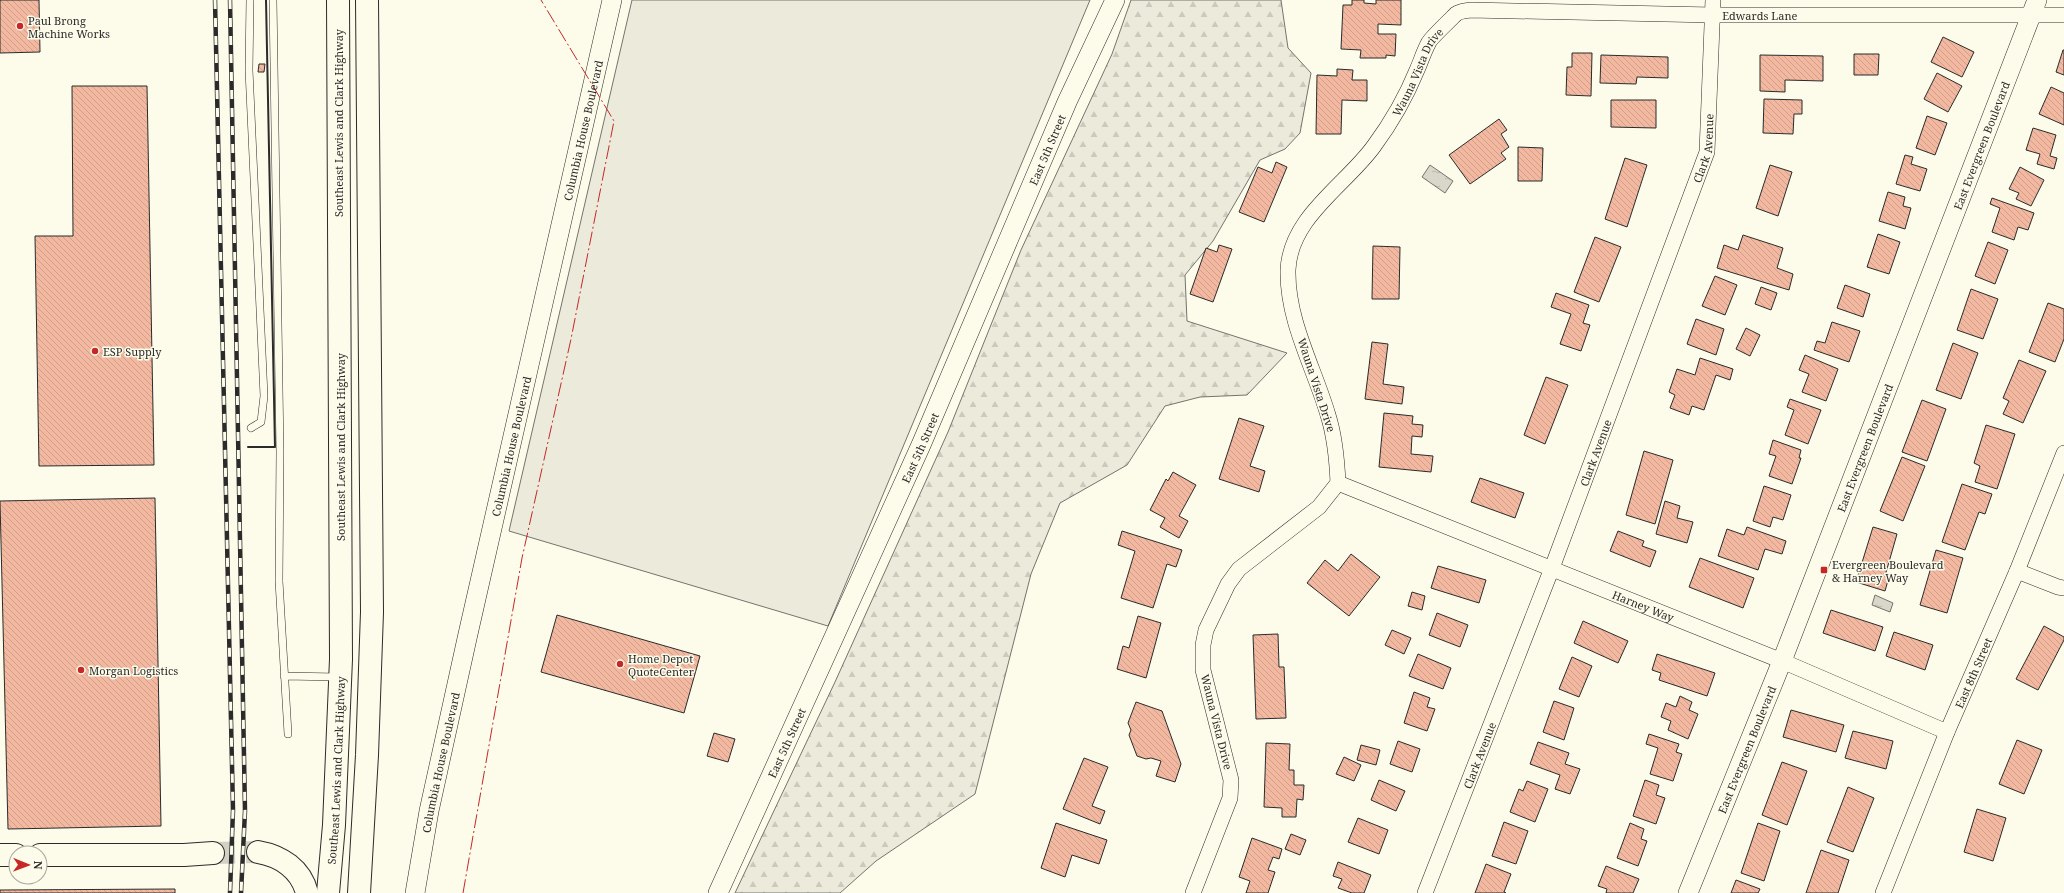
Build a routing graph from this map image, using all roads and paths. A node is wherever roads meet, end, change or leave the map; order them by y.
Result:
1 (250, 0) edge
2 (272, 0) edge
3 (338, 0) edge
4 (367, 0) edge
5 (612, 0) edge
6 (1115, 0) edge
7 (1713, 0) edge
8 (2034, 7) edge
9 (1457, 13) joint
10 (1713, 15) junction
11 (2064, 15) edge
12 (251, 428) dead end
13 (2064, 453) edge
14 (1338, 483) junction
15 (1552, 568) junction
16 (2018, 571) junction
17 (2064, 588) edge
18 (1782, 661) junction
19 (284, 676) junction
20 (340, 677) junction
21 (1947, 732) junction
22 (288, 734) dead end
23 (258, 852) tunnel mouth
24 (213, 853) tunnel mouth
25 (48, 855) edge
26 (307, 893) edge
27 (328, 893) edge
28 (359, 893) edge
29 (416, 893) edge
30 (718, 893) edge
31 (1193, 893) edge
32 (1425, 893) edge
33 (1688, 893) edge
34 (1883, 893) edge

1 - 12 lane
2 - 19 lane
3 - 20 highway, Southeast Lewis and Clark Highway
4 - 28 highway
5 - 29 street, Columbia House Boulevard
6 - 30 street, East 5th Street
7 - 10 street, Clark Avenue
8 - 10 street, Edwards Lane
8 - 11 street, Edwards Lane
8 - 18 street, East Evergreen Boulevard
9 - 10 street, Edwards Lane
9 - 14 street, Wauna Vista Drive
10 - 15 street, Clark Avenue
13 - 16 street, East 8th Street
14 - 15 street, Harney Way
14 - 31 street, Wauna Vista Drive
15 - 18 street, Harney Way
15 - 32 street, Clark Avenue
16 - 17 street
16 - 21 street, East 8th Street
18 - 21 street, Harney Way
18 - 33 street, East Evergreen Boulevard
19 - 20 lane
19 - 22 lane
20 - 27 highway, Southeast Lewis and Clark Highway
21 - 34 street, East 8th Street
23 - 26 highway
24 - 25 highway

